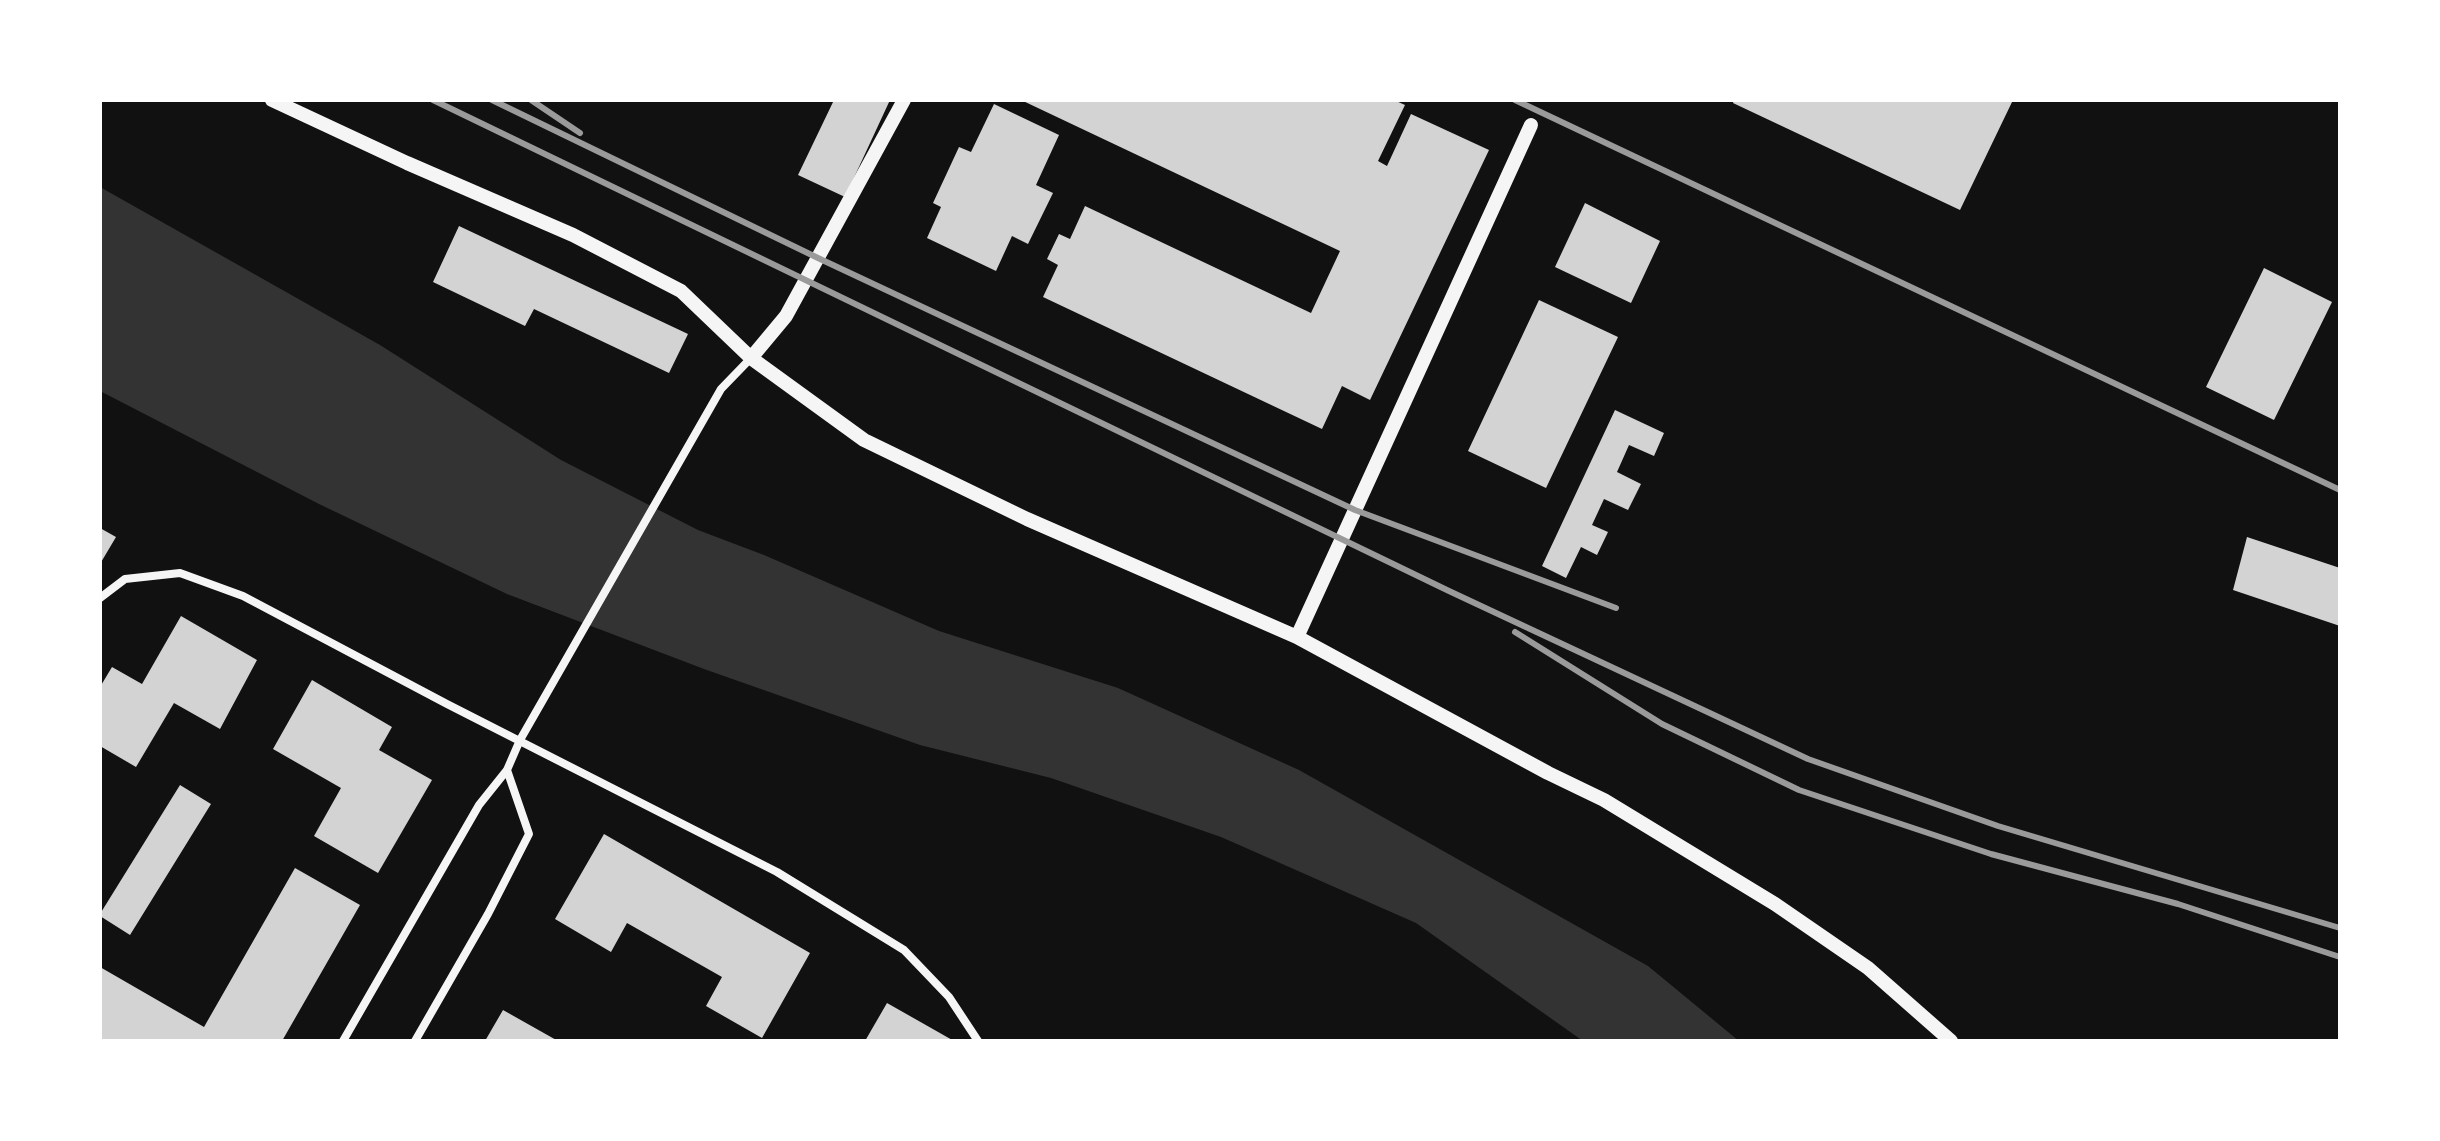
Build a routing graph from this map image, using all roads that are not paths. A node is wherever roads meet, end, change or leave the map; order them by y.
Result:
1 (272, 100) edge
2 (904, 100) edge
3 (1531, 125) dead end
4 (751, 358) junction
5 (100, 598) edge
6 (1297, 637) junction
7 (520, 740) junction
8 (507, 770) junction
9 (343, 1041) edge
10 (415, 1041) edge
11 (978, 1041) edge
12 (1951, 1041) edge

1 - 4 street
2 - 4 street
3 - 6 street
4 - 6 street
4 - 7 street
5 - 7 street
6 - 12 street
7 - 8 street
7 - 11 street
8 - 9 street
8 - 10 street

